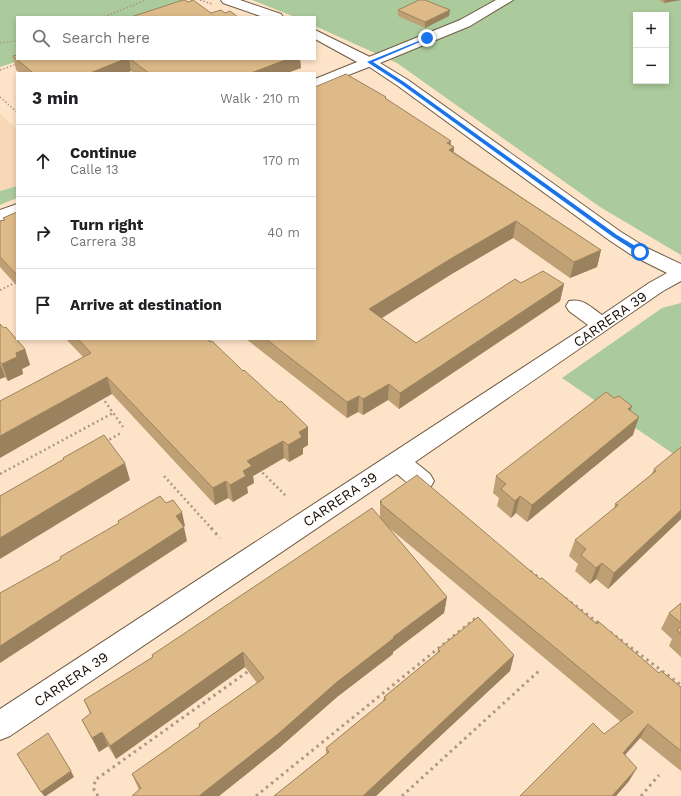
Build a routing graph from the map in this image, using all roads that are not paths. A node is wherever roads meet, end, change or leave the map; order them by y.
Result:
1 (228, 0) edge
2 (506, 0) edge
3 (273, 16) edge
4 (316, 35) edge
5 (369, 62) junction
6 (316, 84) edge
7 (16, 209) edge
8 (0, 216) edge
9 (681, 272) edge
10 (576, 306) dead end
11 (602, 325) junction
12 (397, 461) junction
13 (422, 481) edge
14 (0, 726) edge

1 - 3 street
2 - 5 street
4 - 5 street
5 - 6 street
5 - 9 street
7 - 8 street
9 - 11 street, CARRERA 39
10 - 11 street
11 - 12 street, CARRERA 39
12 - 13 street
12 - 14 street, CARRERA 39

